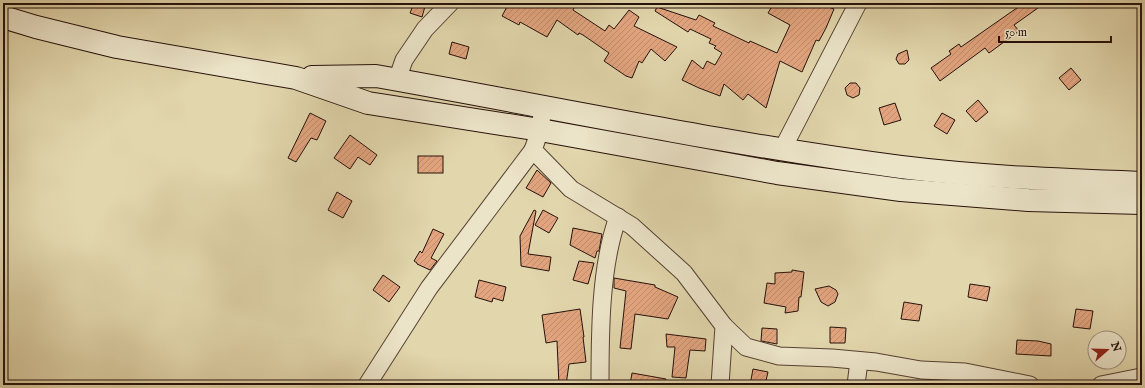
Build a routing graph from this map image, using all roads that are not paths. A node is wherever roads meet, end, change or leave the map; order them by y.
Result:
1 (450, 3) edge
2 (858, 3) edge
3 (3, 17) edge
4 (296, 78) junction
5 (397, 80) junction
6 (543, 106) junction
7 (540, 130) junction
8 (533, 150) junction
9 (782, 150) junction
10 (1142, 182) edge
11 (1142, 204) edge
12 (618, 217) junction
13 (724, 326) junction
14 (859, 360) junction
15 (1141, 379) edge
16 (367, 385) edge
17 (600, 385) edge
18 (720, 385) edge
19 (856, 385) edge
20 (1030, 385) edge
21 (1101, 385) edge

1 - 5 street
2 - 9 street
3 - 4 main road
4 - 5 main road
4 - 7 main road
5 - 6 main road
6 - 7 street
6 - 9 main road
7 - 8 street
7 - 11 main road
8 - 12 street
8 - 16 street
9 - 10 main road
12 - 13 street
12 - 17 street
13 - 14 street
13 - 18 street
14 - 19 street
14 - 20 street
15 - 21 street

